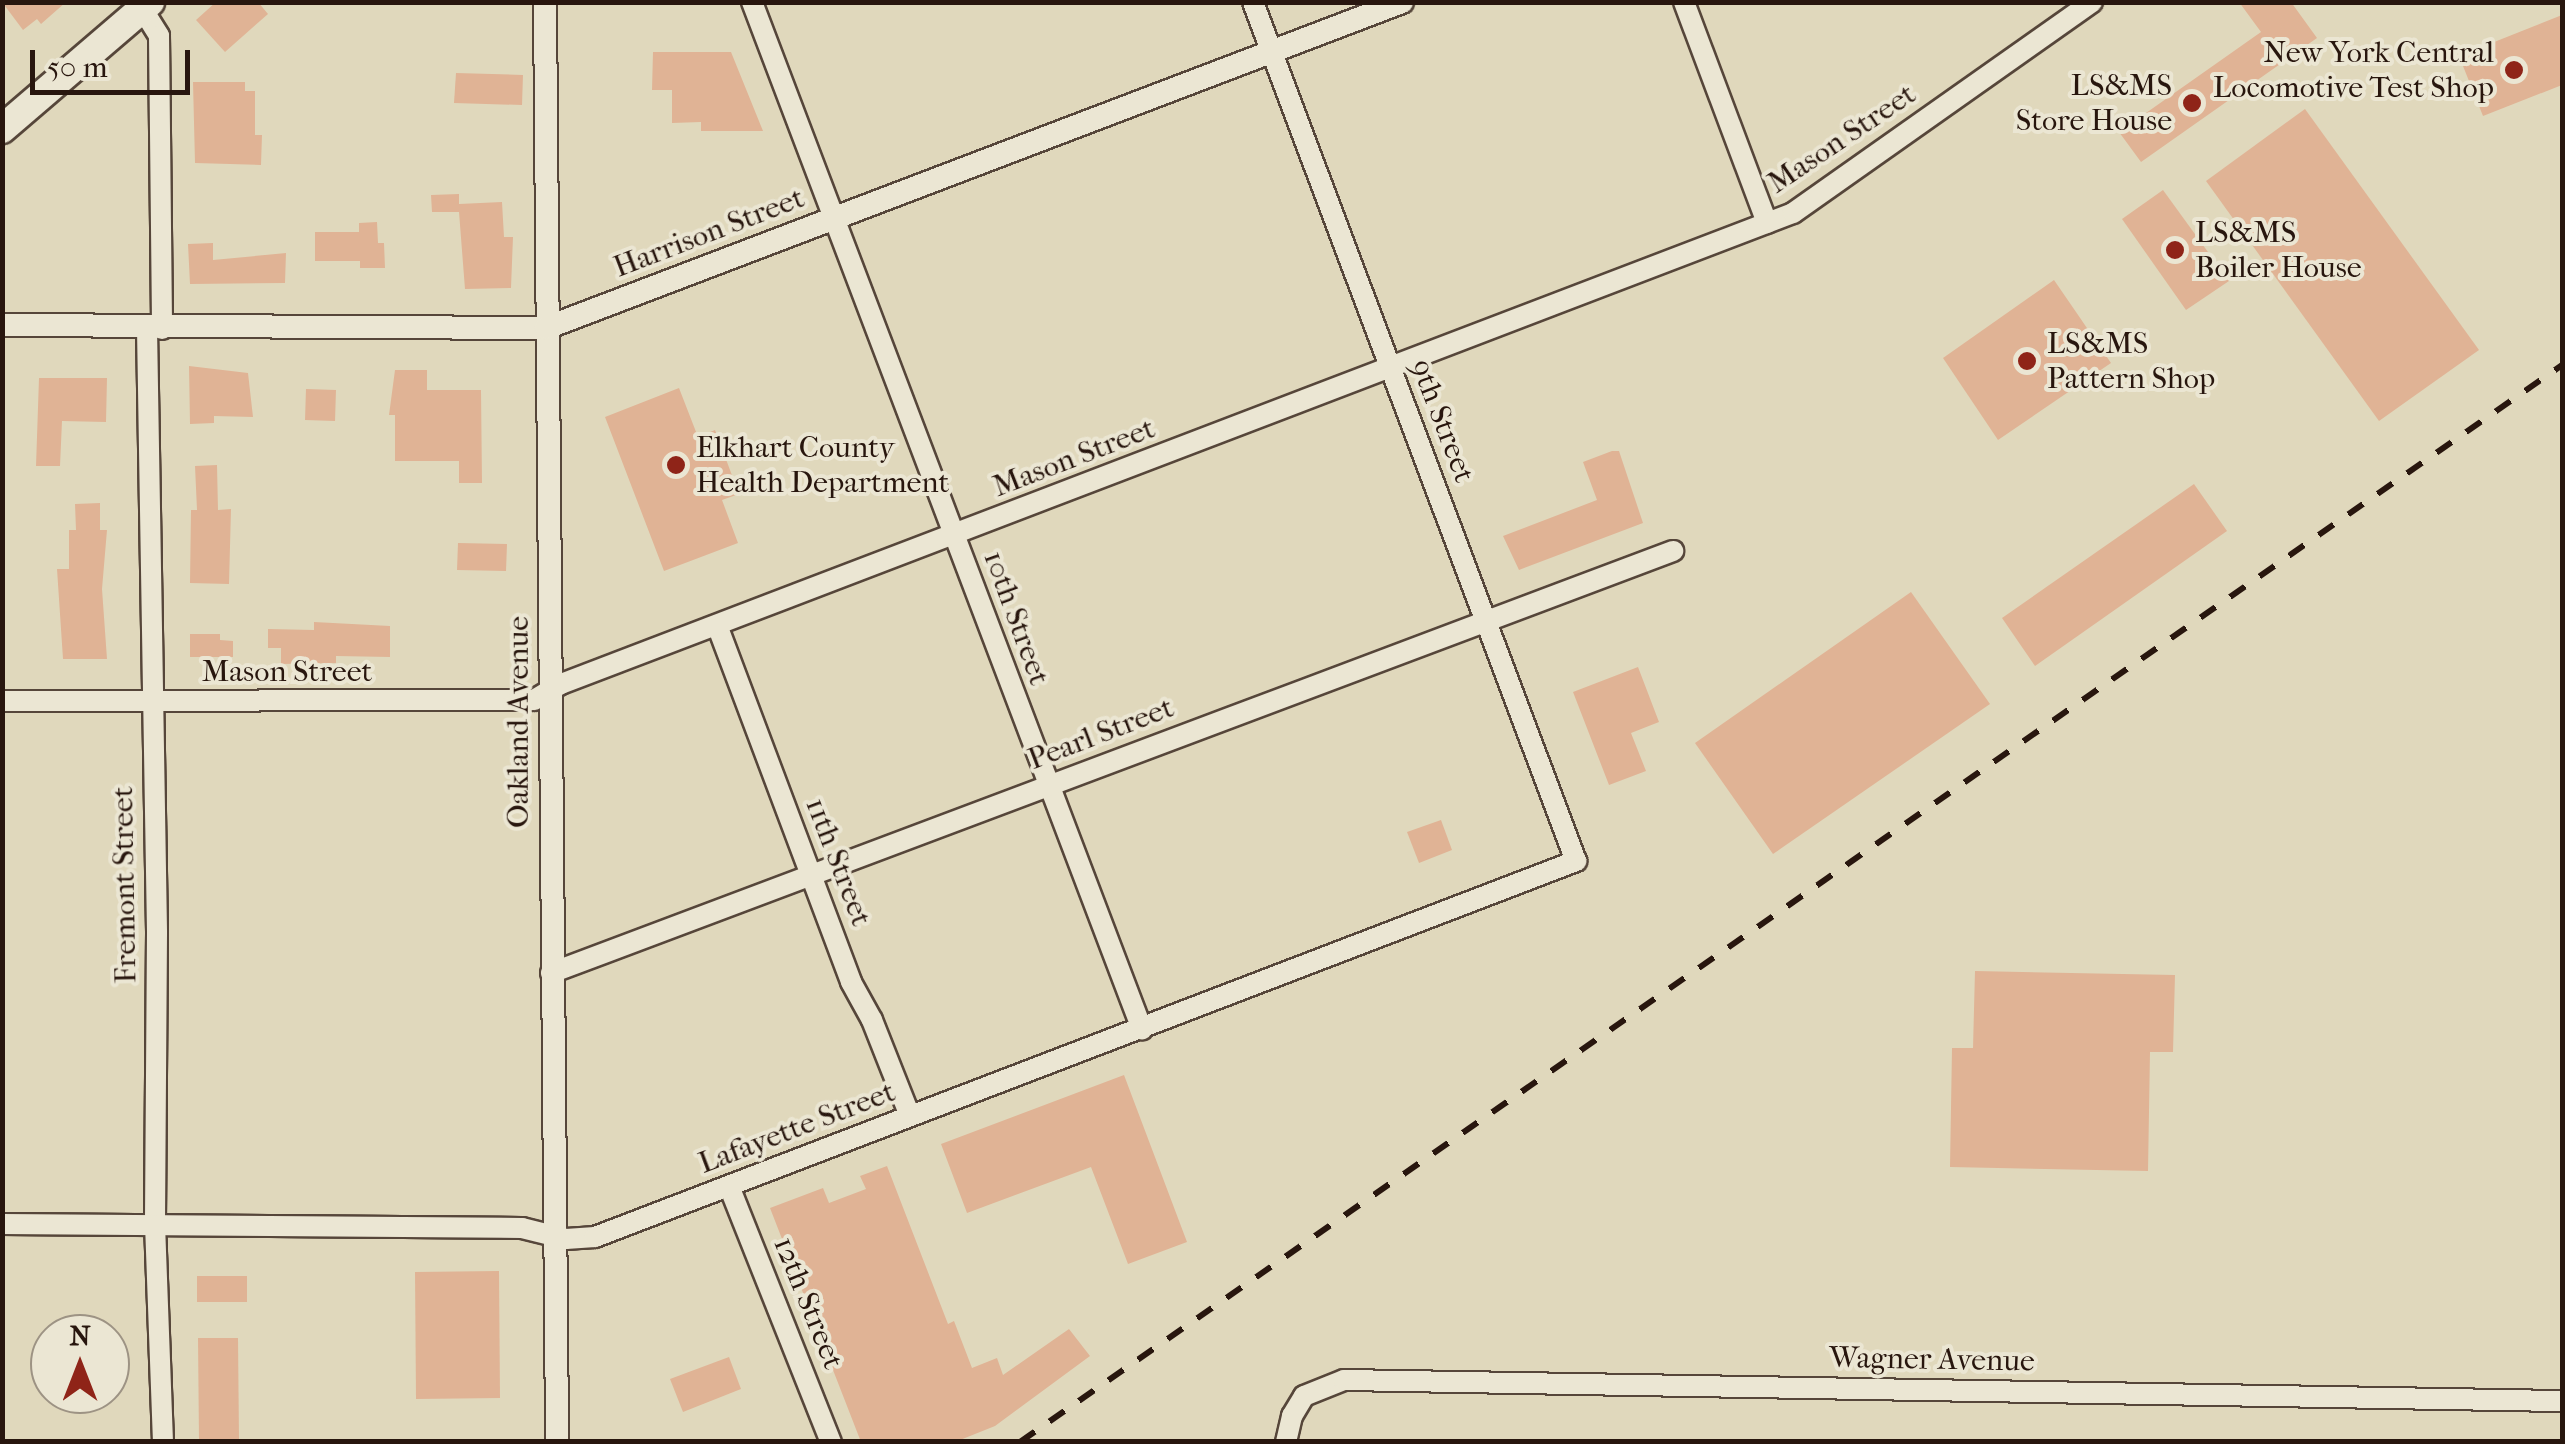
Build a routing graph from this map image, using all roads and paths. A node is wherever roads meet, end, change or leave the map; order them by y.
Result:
1 (545, 2) edge
2 (752, 2) edge
3 (1253, 2) edge
4 (1402, 2) edge
5 (1684, 2) edge
6 (2092, 2) edge
7 (144, 4) edge
8 (1272, 53) junction
9 (2, 129) edge
10 (831, 218) junction
11 (1767, 223) junction
12 (2, 326) edge
13 (154, 328) junction
14 (546, 328) junction
15 (1390, 369) junction
16 (954, 536) junction
17 (1673, 551) dead end
18 (1486, 620) junction
19 (717, 625) junction
20 (549, 694) junction
21 (2, 700) edge
22 (153, 701) junction
23 (1047, 787) junction
24 (1576, 861) joint
25 (811, 878) junction
26 (551, 973) junction
27 (1142, 1029) junction
28 (910, 1116) junction
29 (730, 1186) junction
30 (2, 1224) edge
31 (155, 1224) junction
32 (552, 1234) junction
33 (2562, 1401) edge
34 (162, 1442) edge
35 (557, 1442) edge
36 (831, 1442) edge
37 (1286, 1442) edge

1 - 14 street, Oakland Avenue
2 - 10 street, 10th Street
3 - 8 street, 9th Street
4 - 8 street, Harrison Street
5 - 11 street
6 - 11 street, Mason Street
7 - 9 main road
7 - 13 street, Fremont Street
8 - 10 street, Harrison Street
8 - 15 street, 9th Street
10 - 14 street, Harrison Street
10 - 16 street, 10th Street
11 - 15 street, Mason Street
12 - 13 street, Harrison Street
13 - 14 street, Harrison Street
13 - 22 street, Fremont Street
14 - 20 street, Oakland Avenue
15 - 16 street, Mason Street
15 - 18 street, 9th Street
16 - 19 street, Mason Street
16 - 23 street, 10th Street
17 - 18 street, Pearl Street
18 - 23 street, Pearl Street
18 - 24 street, 9th Street
19 - 20 street, Mason Street
19 - 25 street, 11th Street
20 - 22 street, Mason Street
20 - 26 street, Oakland Avenue
21 - 22 street, Mason Street
22 - 31 street, Fremont Street
23 - 25 street, Pearl Street
23 - 27 street, 10th Street
24 - 27 street, Lafayette Street
25 - 26 street, Pearl Street
25 - 28 street, 11th Street
26 - 32 street, Oakland Avenue
27 - 28 street, Lafayette Street
28 - 29 street, Lafayette Street
29 - 32 street, Lafayette Street
29 - 36 street, 12th Street
30 - 31 street, Lafayette Street
31 - 32 street, Lafayette Street
31 - 34 street, Fremont Street
32 - 35 street, Oakland Avenue
33 - 37 street, Wagner Avenue

